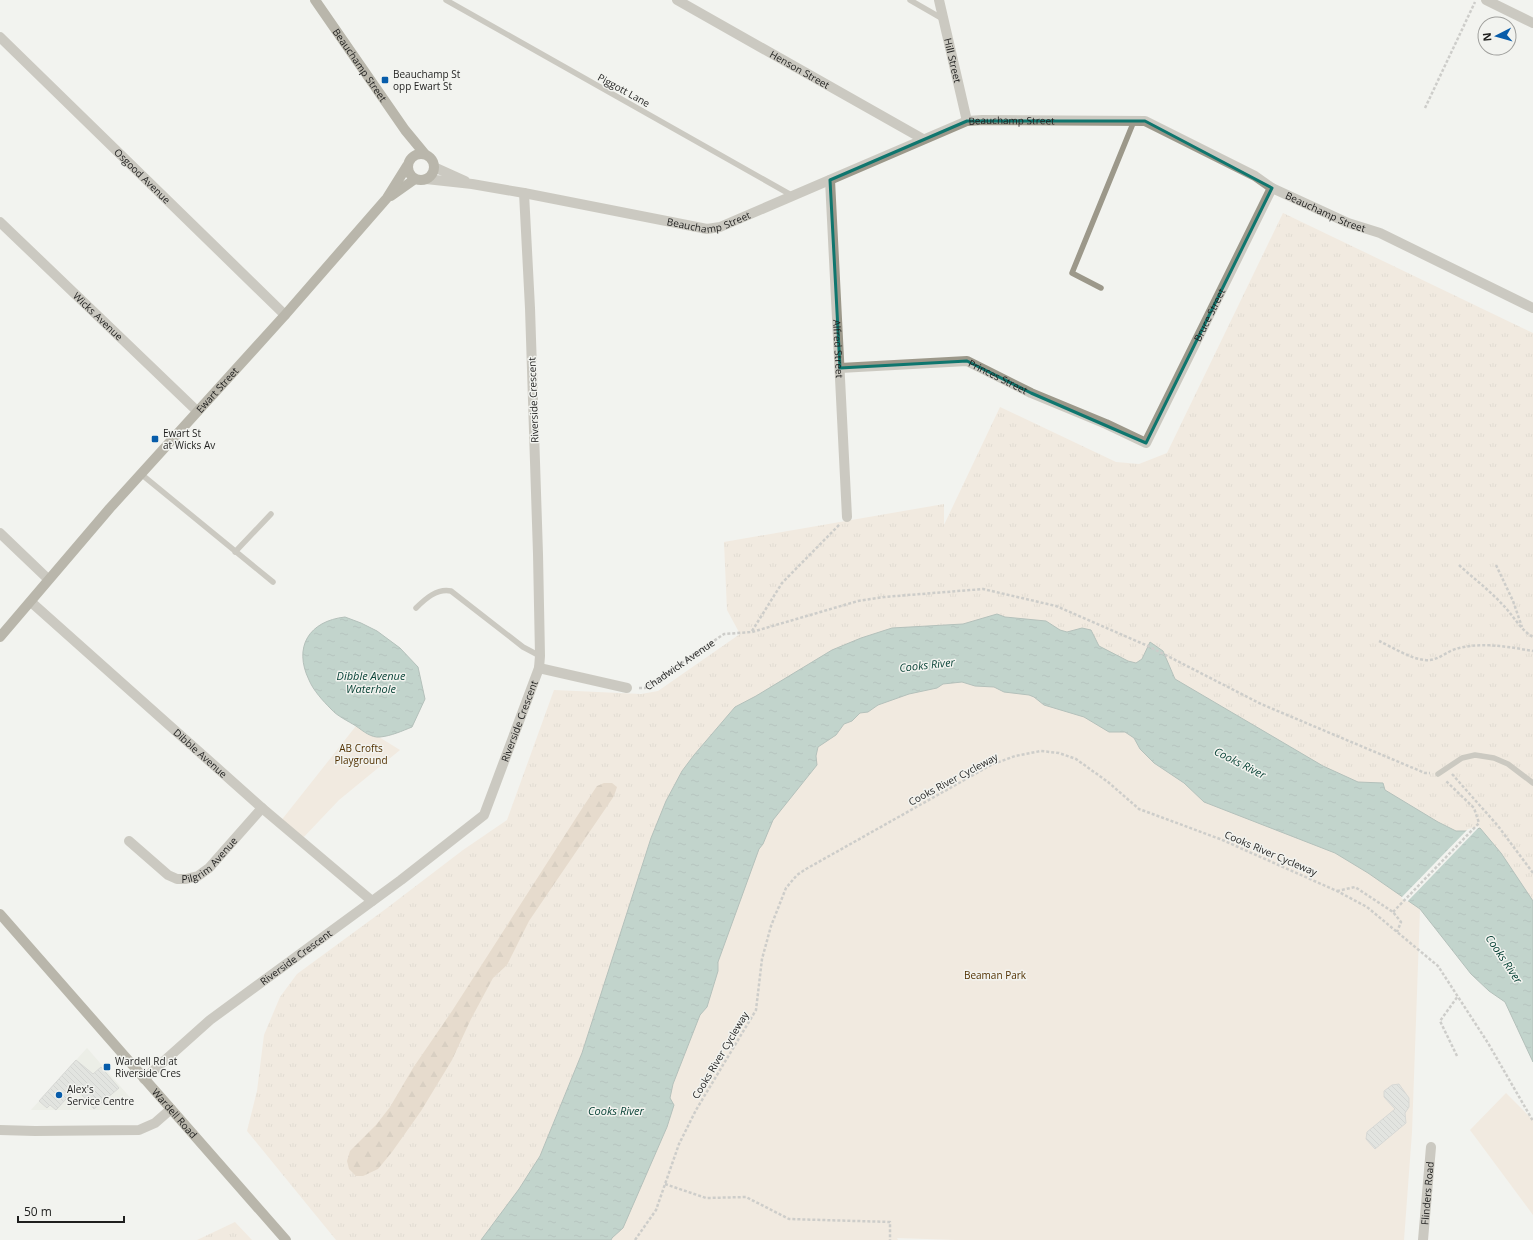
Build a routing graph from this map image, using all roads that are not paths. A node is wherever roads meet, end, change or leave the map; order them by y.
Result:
1 (315, 0) edge
2 (446, 0) edge
3 (677, 0) edge
4 (910, 0) edge
5 (939, 0) edge
6 (1486, 0) edge
7 (944, 19) junction
8 (1533, 23) edge
9 (0, 37) edge
10 (967, 121) junction
11 (1134, 121) junction
12 (405, 130) junction
13 (923, 139) junction
14 (424, 153) junction
15 (409, 162) junction
16 (434, 167) junction
17 (415, 179) junction
18 (426, 179) junction
19 (830, 180) junction
20 (472, 184) junction
21 (1272, 188) junction
22 (524, 193) junction
23 (793, 196) junction
24 (387, 198) junction
25 (0, 222) edge
26 (1101, 288) dead end
27 (1533, 308) edge
28 (286, 315) junction
29 (840, 368) junction
30 (197, 411) junction
31 (1146, 443) joint
32 (141, 474) junction
33 (271, 514) dead end
34 (847, 517) road end
35 (0, 533) edge
36 (235, 552) junction
37 (48, 579) junction
38 (273, 582) dead end
39 (31, 602) junction
40 (416, 608) dead end
41 (0, 637) edge
42 (540, 656) junction
43 (539, 668) junction
44 (627, 688) road end
45 (1438, 774) road end
46 (1533, 783) edge
47 (262, 808) junction
48 (129, 841) dead end
49 (372, 901) junction
50 (0, 914) edge
51 (144, 1079) junction
52 (171, 1109) junction
53 (0, 1130) edge
54 (1431, 1147) dead end
55 (286, 1240) edge
56 (1423, 1240) edge

1 - 12 street, Beauchamp Street
2 - 23 lane, Piggott Lane
3 - 13 street, Henson Street
4 - 7 lane
5 - 7 street, Hill Street
6 - 8 street
7 - 10 street, Hill Street
9 - 28 street, Osgood Avenue
10 - 11 street, Beauchamp Street
10 - 13 street, Beauchamp Street
11 - 21 street, Beauchamp Street
11 - 26 lane
12 - 14 street, Beauchamp Street
12 - 15 street, Beauchamp Street
13 - 19 street, Beauchamp Street
14 - 15 street
14 - 16 street
15 - 17 street
15 - 24 street, Ewart Street
16 - 18 street
16 - 20 street, Beauchamp Street
17 - 18 street
17 - 24 street, Ewart Street
18 - 20 street, Beauchamp Street
19 - 23 street, Beauchamp Street
19 - 29 street, Alfred Street
20 - 22 street, Beauchamp Street
21 - 27 street, Beauchamp Street
21 - 31 street, Bruce Street
22 - 23 street, Beauchamp Street
22 - 42 street, Riverside Crescent
24 - 28 street, Ewart Street
25 - 30 street, Wicks Avenue
28 - 30 street, Ewart Street
29 - 31 street, Princes Street
29 - 34 street, Alfred Street
30 - 32 street, Ewart Street
32 - 36 lane
32 - 37 street, Ewart Street
33 - 36 lane
35 - 37 street
36 - 38 lane
37 - 39 street, Ewart Street
39 - 41 street, Ewart Street
39 - 47 street, Dibble Avenue
40 - 42 lane
42 - 43 street, Riverside Crescent
43 - 44 street
43 - 49 street, Riverside Crescent
45 - 46 lane
47 - 48 street, Pilgrim Avenue
47 - 49 street, Dibble Avenue
49 - 51 street, Riverside Crescent
50 - 51 street, Wardell Road
51 - 52 street, Wardell Road
52 - 53 street
52 - 55 street, Wardell Road
54 - 56 street, Flinders Road

